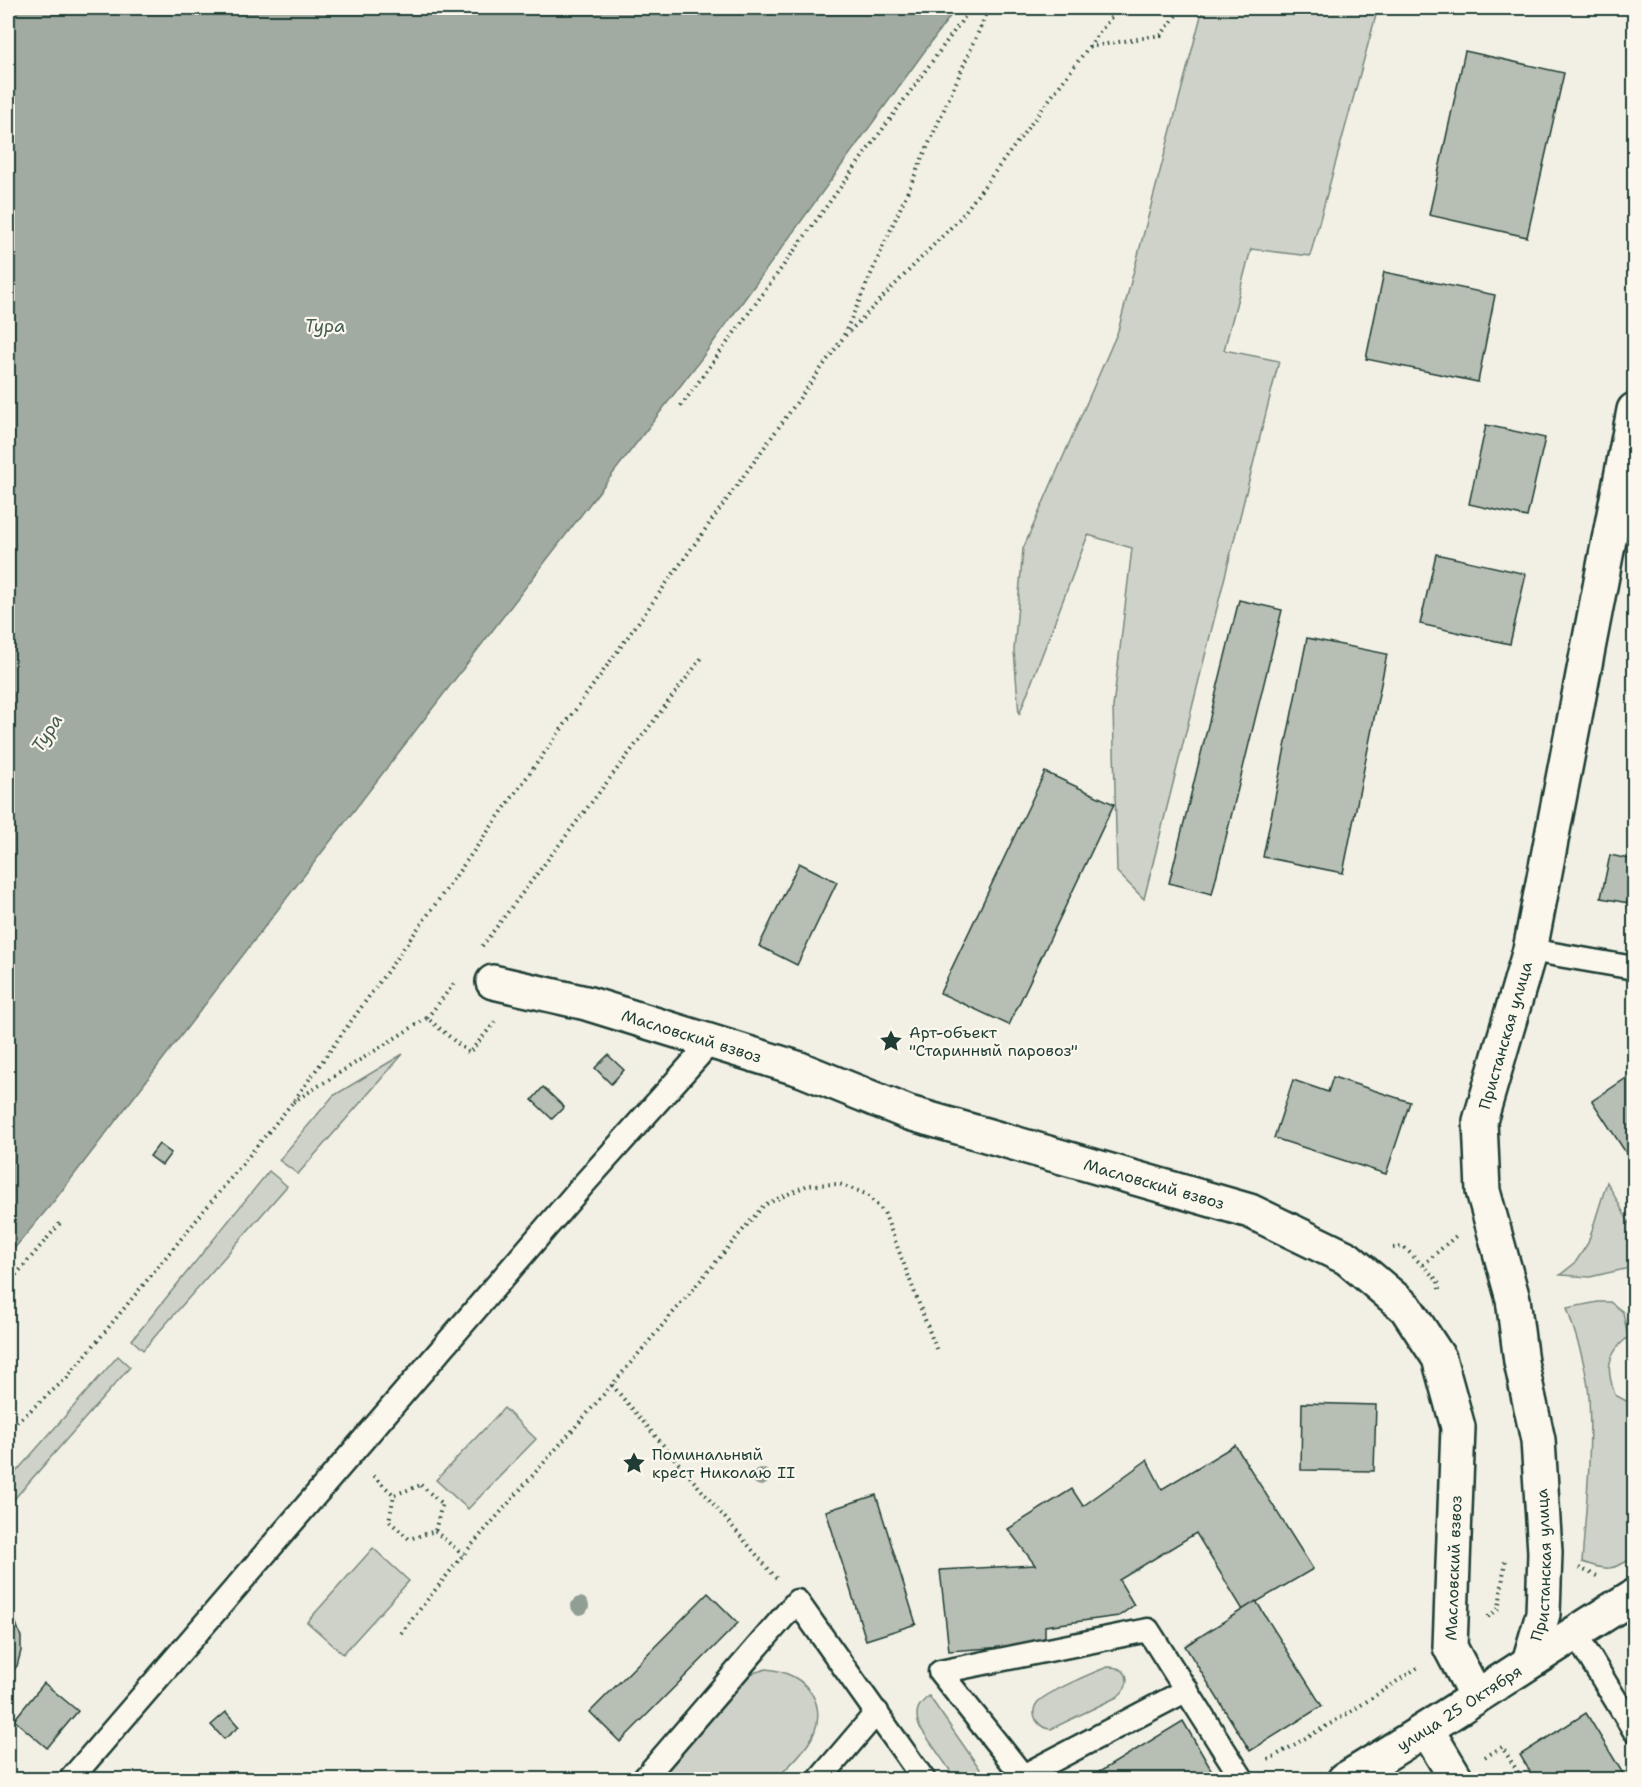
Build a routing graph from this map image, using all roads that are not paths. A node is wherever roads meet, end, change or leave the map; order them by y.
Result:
1 (1635, 410) edge
2 (1530, 950) junction
3 (1635, 968) edge
4 (478, 977) road end
5 (711, 1042) junction
6 (1635, 1596) edge
7 (1575, 1633) junction
8 (1529, 1662) junction
9 (1187, 1690) junction
10 (1476, 1696) junction
11 (877, 1712) junction
12 (1427, 1730) junction
13 (1635, 1730) edge
14 (70, 1779) edge
15 (643, 1779) edge
16 (819, 1779) edge
17 (924, 1779) edge
18 (1243, 1779) edge
19 (1344, 1779) edge
20 (1457, 1779) edge

1 - 2 street, Пристанская улица
2 - 3 lane
2 - 8 street, Пристанская улица
4 - 5 street, Масловский взвоз
5 - 10 street, Масловский взвоз
5 - 14 lane
6 - 7 street, улица 25 Октября
7 - 8 street, улица 25 Октября
7 - 13 lane
8 - 10 street, улица 25 Октября
9 - 9 lane
9 - 18 lane
10 - 12 street, улица 25 Октября
11 - 15 lane
11 - 16 lane
11 - 17 lane
12 - 19 street, улица 25 Октября
12 - 20 street

